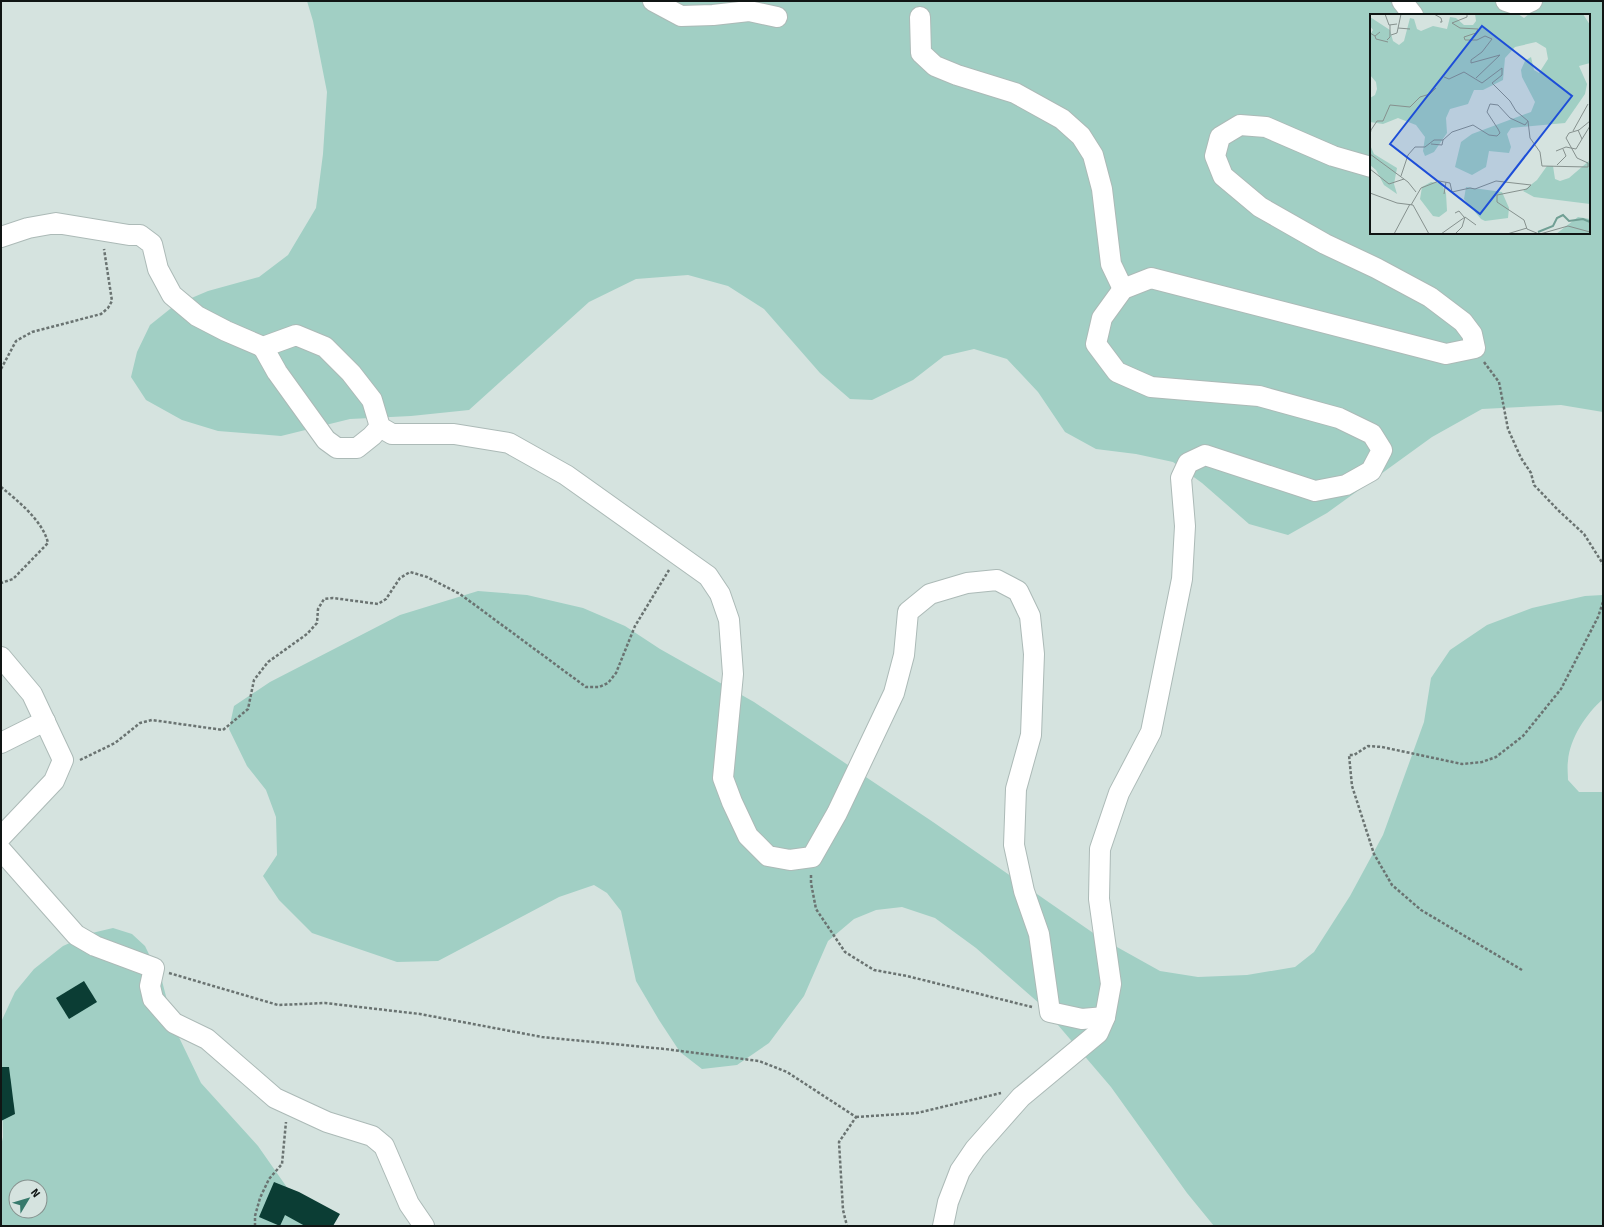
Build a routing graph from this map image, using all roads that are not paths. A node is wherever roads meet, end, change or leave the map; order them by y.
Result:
1 (653, 1) edge
2 (1402, 1) edge
3 (1506, 1) edge
4 (1532, 1) edge
5 (1412, 14) edge
6 (777, 18) dead end
7 (920, 18) dead end
8 (1370, 167) edge
9 (1, 237) edge
10 (1123, 289) junction
11 (263, 347) junction
12 (380, 427) junction
13 (1, 657) edge
14 (45, 721) junction
15 (1, 743) edge
16 (1, 837) edge
17 (1, 850) edge
18 (1104, 1017) junction
19 (424, 1226) edge
20 (943, 1226) edge

1 - 6 street
2 - 5 street
3 - 4 street
7 - 10 street
8 - 10 street
9 - 11 street
10 - 18 street
11 - 12 street
11 - 12 street
12 - 18 street
13 - 14 street
14 - 15 street
14 - 16 street
17 - 19 street
18 - 20 street

